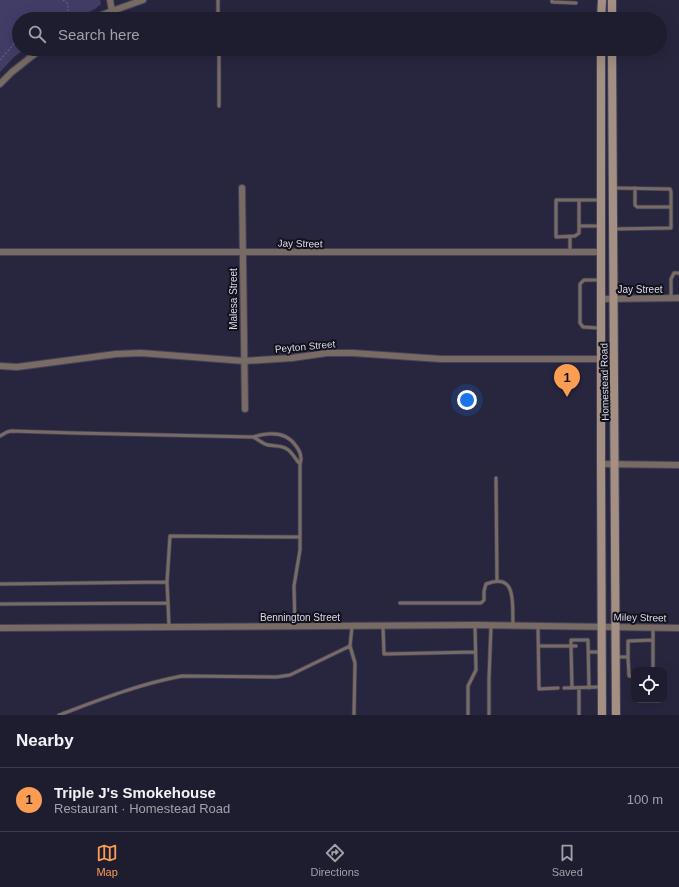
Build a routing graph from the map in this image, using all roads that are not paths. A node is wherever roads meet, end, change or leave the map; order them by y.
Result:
1 (110, 0) edge
2 (143, 0) edge
3 (218, 0) edge
4 (552, 0) edge
5 (602, 0) edge
6 (612, 0) edge
7 (576, 3) dead end
8 (112, 10) junction
9 (108, 12) edge
10 (218, 12) edge
11 (602, 12) edge
12 (612, 12) edge
13 (32, 56) edge
14 (219, 56) edge
15 (601, 56) edge
16 (612, 56) edge
17 (0, 84) edge
18 (219, 106) dead end
19 (242, 188) dead end
20 (613, 188) junction
21 (635, 188) junction
22 (579, 200) junction
23 (600, 200) junction
24 (671, 207) junction
25 (579, 226) junction
26 (601, 226) junction
27 (614, 229) junction
28 (570, 237) junction
29 (0, 252) edge
30 (243, 252) junction
31 (570, 252) junction
32 (601, 252) junction
33 (679, 273) edge
34 (601, 280) junction
35 (671, 298) junction
36 (679, 298) edge
37 (601, 299) junction
38 (613, 299) junction
39 (601, 328) junction
40 (601, 358) junction
41 (613, 359) junction
42 (244, 361) junction
43 (0, 366) edge
44 (244, 410) dead end
45 (0, 436) edge
46 (253, 437) junction
47 (300, 464) junction
48 (601, 464) junction
49 (615, 464) junction
50 (679, 465) edge
51 (496, 478) dead end
52 (300, 536) junction
53 (497, 581) junction
54 (167, 582) junction
55 (0, 584) edge
56 (168, 603) junction
57 (400, 603) dead end
58 (0, 604) edge
59 (475, 625) junction
60 (383, 626) junction
61 (491, 626) junction
62 (513, 626) junction
63 (538, 626) junction
64 (616, 626) junction
65 (169, 627) junction
66 (295, 627) junction
67 (352, 627) junction
68 (601, 627) junction
69 (653, 627) junction
70 (0, 628) edge
71 (679, 628) edge
72 (653, 640) junction
73 (350, 646) junction
74 (539, 646) junction
75 (571, 646) junction
76 (576, 646) dead end
77 (584, 646) dead end
78 (589, 646) junction
79 (475, 652) junction
80 (601, 652) junction
81 (589, 653) junction
82 (571, 655) junction
83 (576, 655) dead end
84 (584, 655) dead end
85 (616, 657) junction
86 (628, 657) junction
87 (589, 663) junction
88 (571, 664) junction
89 (576, 664) dead end
90 (584, 664) dead end
91 (653, 667) edge
92 (572, 672) junction
93 (577, 672) dead end
94 (584, 672) dead end
95 (589, 672) junction
96 (631, 676) edge
97 (558, 688) dead end
98 (564, 688) dead end
99 (572, 688) junction
100 (579, 688) junction
101 (589, 688) junction
102 (602, 688) junction
103 (59, 715) edge
104 (354, 715) edge
105 (468, 715) edge
106 (489, 715) edge
107 (579, 715) edge
108 (602, 715) edge
109 (616, 715) edge

1 - 8 street
2 - 8 street
3 - 10 lane
4 - 7 lane
5 - 11 main road
6 - 12 main road
8 - 9 street
13 - 17 street
14 - 18 lane
15 - 23 main road, Homestead Road
16 - 20 main road, Homestead Road
19 - 30 street, Malesa Street
20 - 21 lane
20 - 27 main road, Homestead Road
21 - 24 lane
21 - 24 lane
22 - 23 lane
22 - 25 lane
22 - 28 lane
23 - 26 main road, Homestead Road
24 - 27 lane
25 - 26 lane
25 - 28 lane
26 - 32 main road, Homestead Road
27 - 38 main road, Homestead Road
28 - 31 lane
29 - 30 street, Jay Street
30 - 31 street, Jay Street
30 - 42 street, Malesa Street
31 - 32 street, Jay Street
32 - 34 main road, Homestead Road
33 - 35 lane
34 - 37 main road, Homestead Road
34 - 39 lane
35 - 36 street, Jay Street
35 - 38 street, Jay Street
37 - 38 street, Jay Street
37 - 39 main road, Homestead Road
38 - 41 main road, Homestead Road
39 - 40 main road, Homestead Road
40 - 41 street, Peyton Street
40 - 42 street, Peyton Street
40 - 48 main road, Homestead Road
41 - 49 main road, Homestead Road
42 - 43 street, Peyton Street
42 - 44 street, Malesa Street
45 - 46 lane
46 - 47 lane
46 - 47 lane
47 - 52 lane
48 - 49 street
48 - 68 main road, Homestead Road
49 - 50 street
49 - 64 main road, Homestead Road
51 - 53 lane
52 - 54 lane
52 - 66 lane
53 - 57 lane
53 - 62 lane
54 - 55 lane
54 - 56 lane
56 - 58 lane
56 - 65 lane
59 - 60 street, Bennington Street
59 - 61 street, Bennington Street
59 - 79 lane
60 - 67 street, Bennington Street
60 - 79 lane
61 - 62 street, Bennington Street
61 - 106 lane
62 - 63 street, Bennington Street
63 - 68 street, Bennington Street
63 - 74 lane
64 - 68 street, Miley Street
64 - 69 street, Miley Street
64 - 85 main road, Homestead Road
65 - 66 street, Bennington Street
65 - 70 street, Bennington Street
66 - 67 street, Bennington Street
67 - 73 lane
68 - 80 main road, Homestead Road
69 - 71 street, Miley Street
69 - 72 lane
72 - 86 lane
72 - 91 lane
73 - 103 lane
73 - 104 lane
74 - 75 lane
74 - 97 lane
75 - 76 lane
75 - 78 lane
75 - 82 lane
77 - 78 lane
78 - 81 lane
79 - 105 lane
80 - 81 lane
80 - 102 main road, Homestead Road
81 - 84 lane
81 - 87 lane
82 - 83 lane
82 - 88 lane
85 - 86 lane
85 - 109 main road, Homestead Road
86 - 96 lane
87 - 90 lane
87 - 95 lane
88 - 89 lane
88 - 92 lane
92 - 93 lane
92 - 99 lane
94 - 95 lane
95 - 101 lane
98 - 99 lane
99 - 100 lane
100 - 101 lane
100 - 107 lane
101 - 102 lane
102 - 108 main road, Homestead Road

